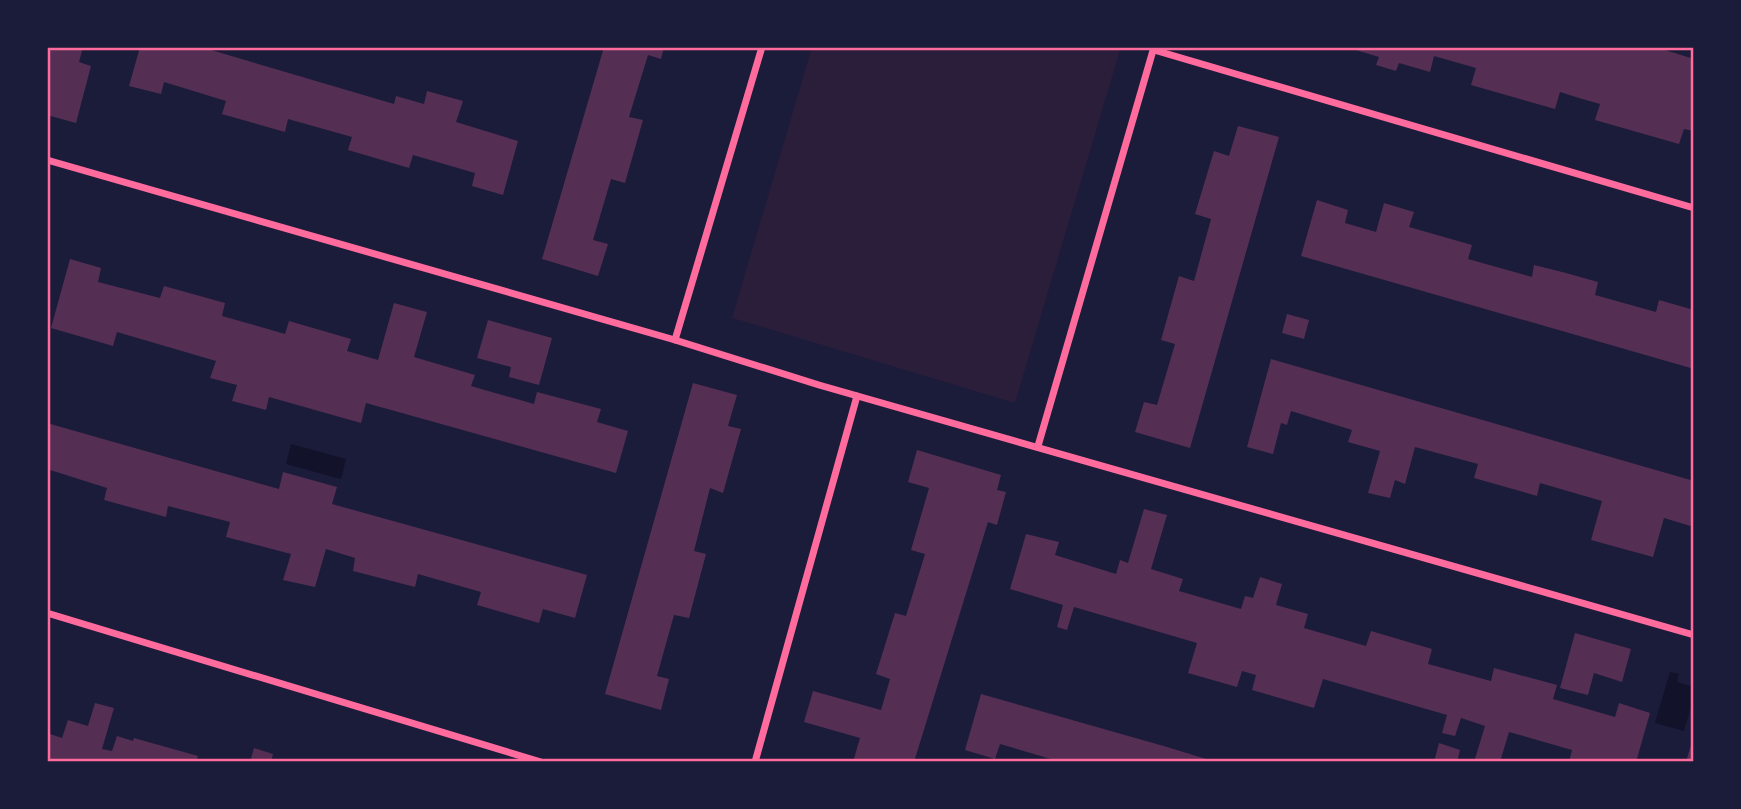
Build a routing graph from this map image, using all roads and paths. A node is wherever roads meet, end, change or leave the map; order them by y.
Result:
1 (762, 47) edge
2 (1154, 49) edge
3 (47, 160) edge
4 (1694, 208) edge
5 (675, 340) junction
6 (856, 396) junction
7 (1038, 446) junction
8 (47, 612) edge
9 (1694, 635) edge
10 (541, 762) edge
11 (755, 762) edge

1 - 5 street
2 - 4 street
2 - 7 street
3 - 5 street
5 - 6 street
6 - 7 street
6 - 11 street
7 - 9 street
8 - 10 street

